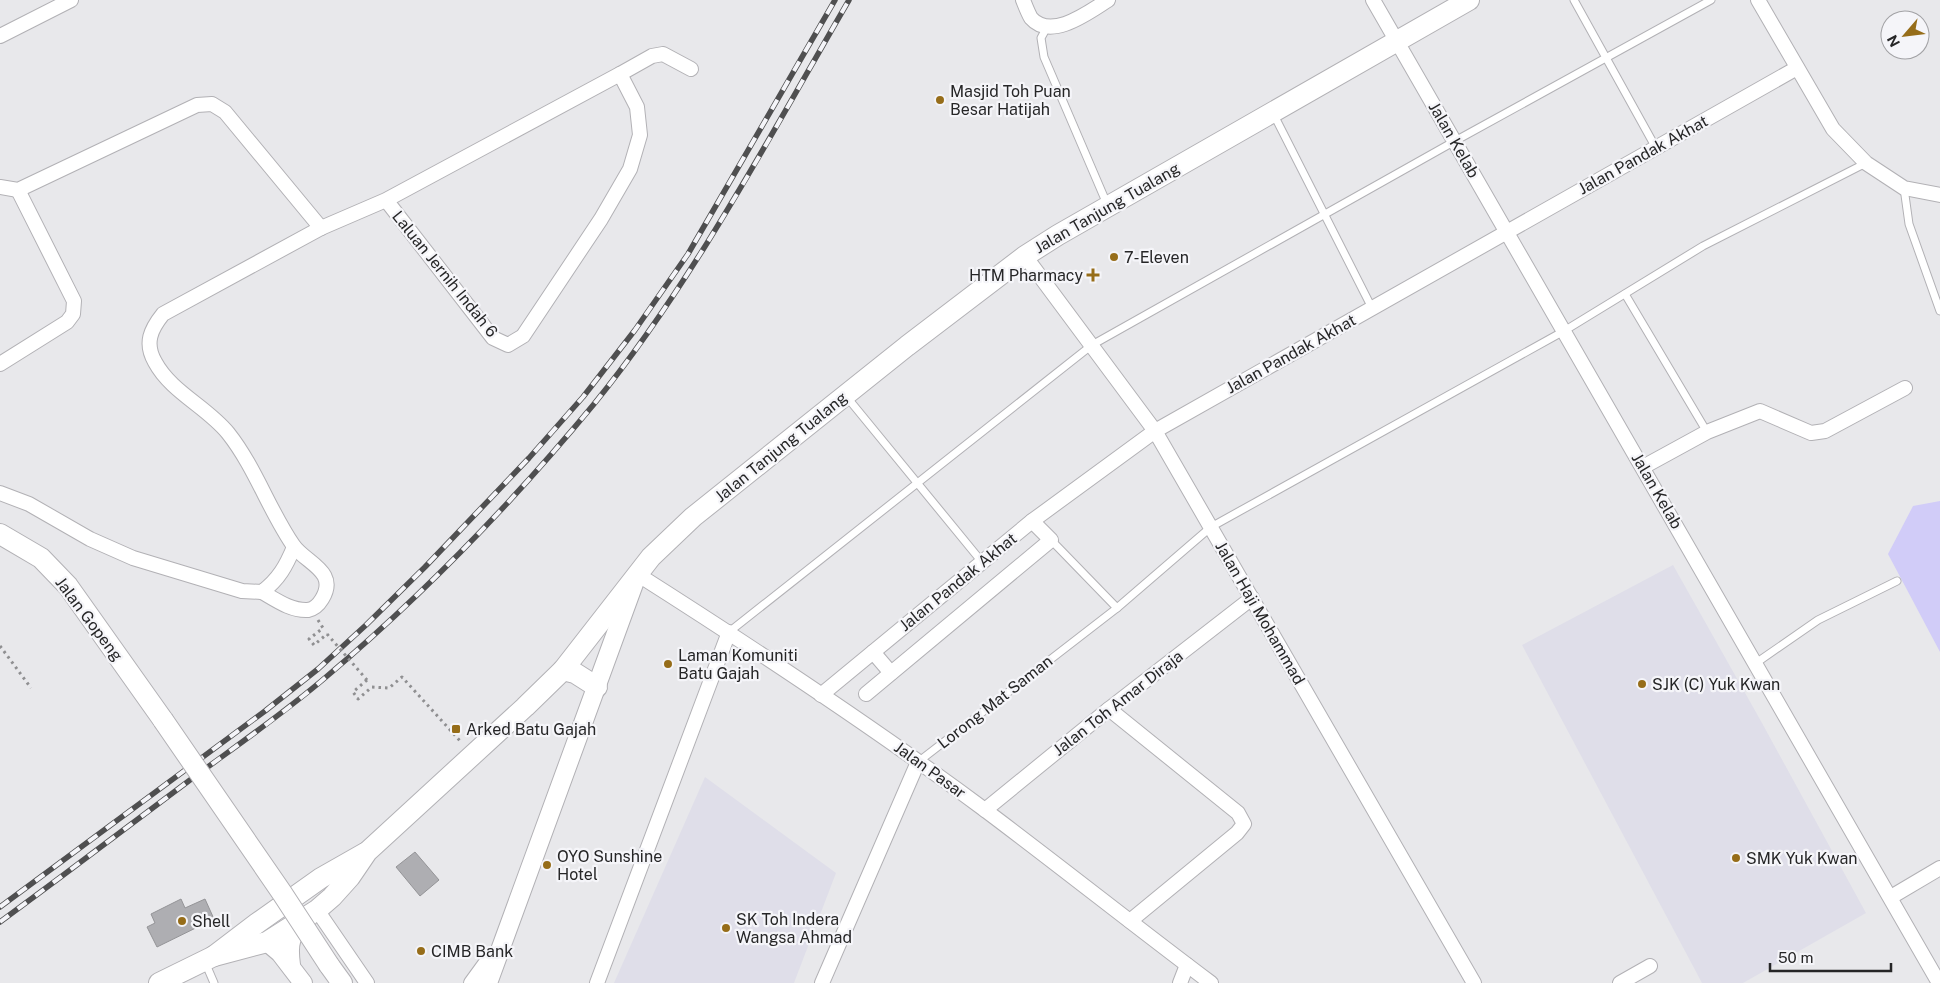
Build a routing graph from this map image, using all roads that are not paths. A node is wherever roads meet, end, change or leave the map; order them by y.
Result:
1 (72, 0) edge
2 (1023, 0) edge
3 (1106, 0) edge
4 (1373, 0) edge
5 (1469, 0) edge
6 (1574, 0) edge
7 (1712, 0) edge
8 (1758, 0) edge
9 (1047, 27) junction
10 (0, 36) edge
11 (1397, 41) junction
12 (1606, 58) junction
13 (1797, 68) junction
14 (691, 69) dead end
15 (620, 74) junction
16 (1273, 112) junction
17 (1455, 141) junction
18 (1656, 148) junction
19 (1866, 163) junction
20 (0, 187) edge
21 (1904, 188) junction
22 (18, 190) junction
23 (1940, 195) edge
24 (386, 200) junction
25 (1108, 206) junction
26 (1324, 215) junction
27 (321, 228) junction
28 (1507, 232) junction
29 (1025, 256) junction
30 (1625, 294) junction
31 (1372, 308) junction
32 (1940, 311) edge
33 (1564, 331) junction
34 (1092, 346) junction
35 (0, 364) edge
36 (1904, 388) dead end
37 (846, 395) junction
38 (1155, 431) junction
39 (1707, 432) junction
40 (1643, 467) junction
41 (918, 483) junction
42 (0, 493) edge
43 (1032, 521) junction
44 (1210, 527) junction
45 (0, 534) edge
46 (1051, 540) junction
47 (294, 547) junction
48 (982, 562) junction
49 (637, 574) junction
50 (1897, 581) dead end
51 (262, 592) junction
52 (1252, 598) junction
53 (1117, 608) junction
54 (729, 632) junction
55 (873, 652) junction
56 (1756, 663) junction
57 (563, 670) junction
58 (891, 674) junction
59 (597, 687) junction
60 (821, 694) junction
61 (866, 694) dead end
62 (1109, 709) junction
63 (918, 762) junction
64 (985, 810) junction
65 (367, 852) junction
66 (1940, 868) edge
67 (1891, 897) junction
68 (317, 910) junction
69 (1130, 921) junction
70 (267, 942) junction
71 (499, 952) junction
72 (210, 958) junction
73 (1187, 965) junction
74 (291, 966) junction
75 (1650, 966) dead end
76 (159, 983) edge
77 (214, 983) edge
78 (294, 983) edge
79 (303, 983) edge
80 (342, 983) edge
81 (367, 983) edge
82 (471, 983) edge
83 (488, 983) edge
84 (597, 983) edge
85 (822, 983) edge
86 (1180, 983) edge
87 (1211, 983) edge
88 (1474, 983) edge
89 (1620, 983) edge
90 (1939, 983) edge

1 - 10 street
2 - 9 street
3 - 9 street
4 - 11 street, Jalan Kelab
5 - 11 main road, Jalan Tanjung Tualang
6 - 12 lane
7 - 12 lane
8 - 13 street
9 - 25 lane
11 - 16 main road, Jalan Tanjung Tualang
11 - 17 street, Jalan Kelab
12 - 17 lane
12 - 18 lane
13 - 18 street, Jalan Pandak Akhat
13 - 19 street
14 - 15 street
15 - 24 street
15 - 24 street, Laluan Jernih Indah 6
16 - 25 main road, Jalan Tanjung Tualang
16 - 26 lane
17 - 26 lane
17 - 28 street, Jalan Kelab
18 - 28 street, Jalan Pandak Akhat
19 - 21 street
19 - 30 lane, Lorong Mat Saman
20 - 22 street
21 - 23 street
21 - 32 lane
22 - 27 street
22 - 35 street
24 - 27 street
25 - 29 main road, Jalan Tanjung Tualang
26 - 31 lane
26 - 34 lane
27 - 47 street
28 - 31 street, Jalan Pandak Akhat
28 - 33 street, Jalan Kelab
29 - 34 street, Jalan Haji Mohammad
29 - 37 main road, Jalan Tanjung Tualang
30 - 33 lane, Lorong Mat Saman
30 - 39 lane
31 - 38 street, Jalan Pandak Akhat
33 - 40 street, Jalan Kelab
33 - 44 lane, Lorong Mat Saman
34 - 38 street, Jalan Haji Mohammad
34 - 41 lane
36 - 39 street
37 - 41 lane
37 - 49 main road, Jalan Tanjung Tualang
38 - 43 street, Jalan Pandak Akhat
38 - 44 street, Jalan Haji Mohammad
39 - 40 street
40 - 56 street, Jalan Kelab
41 - 48 lane
41 - 54 lane
42 - 51 street
43 - 46 street
43 - 48 street, Jalan Pandak Akhat
44 - 52 street, Jalan Haji Mohammad
44 - 53 lane, Lorong Mat Saman
45 - 80 main road, Jalan Gopeng, bridge
46 - 53 lane
46 - 58 street
47 - 51 street
47 - 51 street
48 - 55 street, Jalan Pandak Akhat
49 - 54 street, Jalan Pasar
49 - 57 main road, Jalan Tanjung Tualang
49 - 59 street
50 - 56 lane
52 - 62 street, Jalan Toh Amar Diraja
52 - 88 street, Jalan Haji Mohammad
53 - 63 lane, Lorong Mat Saman
54 - 60 street, Jalan Pasar
54 - 84 street
55 - 58 street
55 - 60 street, Jalan Pandak Akhat
56 - 67 street, Jalan Kelab
57 - 59 main road
57 - 65 main road, Jalan Tanjung Tualang
58 - 61 street
59 - 71 street
60 - 63 street, Jalan Pasar
62 - 64 street, Jalan Toh Amar Diraja
62 - 69 street
63 - 64 street, Jalan Pasar
63 - 85 street, Lorong Mat Saman
64 - 69 street, Jalan Pasar
65 - 68 main road
65 - 72 main road
66 - 67 street
67 - 90 street, Jalan Kelab
68 - 70 main road
68 - 74 street
68 - 81 street
69 - 73 street, Jalan Pasar
70 - 72 main road
70 - 74 street
71 - 82 street
71 - 83 street
72 - 76 main road
72 - 77 lane
73 - 86 street
73 - 87 street, Jalan Pasar
74 - 78 street
74 - 79 street
75 - 89 street

